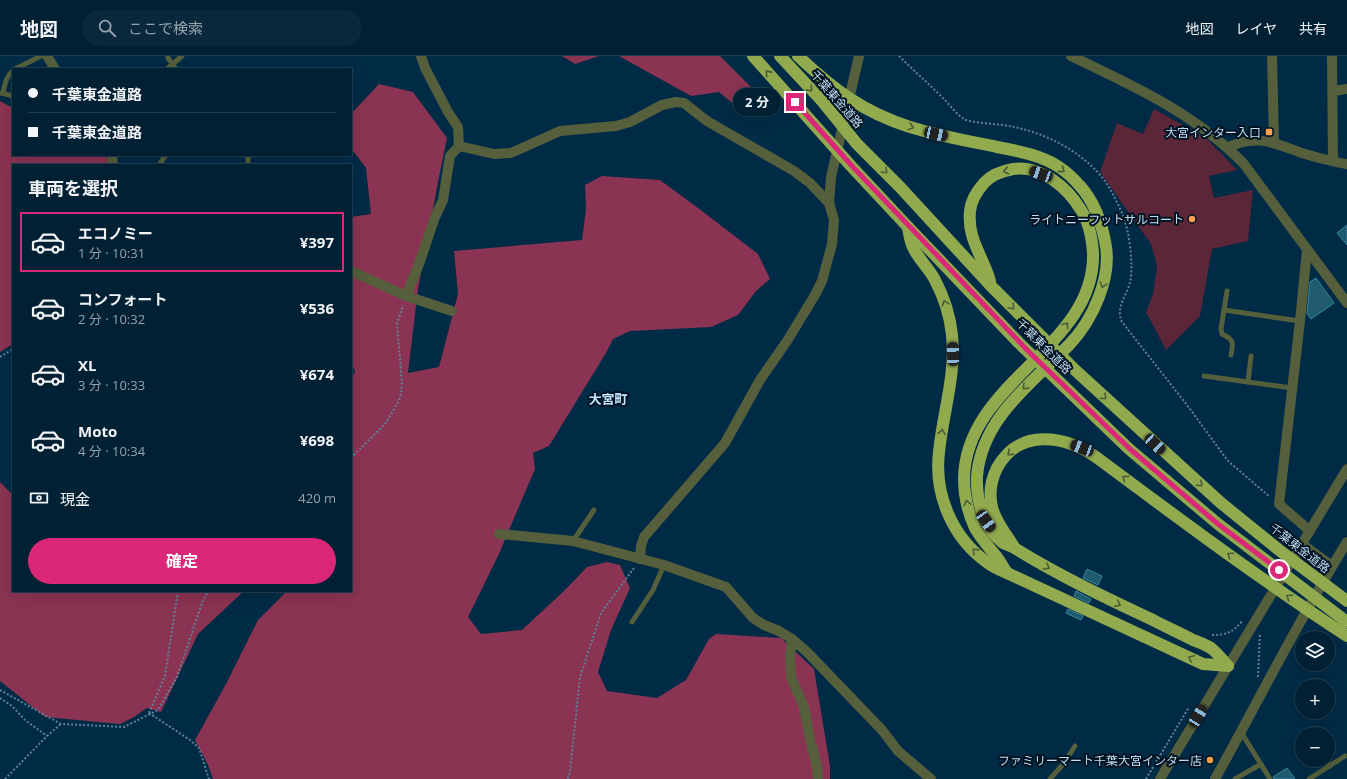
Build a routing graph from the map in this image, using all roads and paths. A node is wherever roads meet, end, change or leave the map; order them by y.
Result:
1 (41, 56) edge
2 (47, 56) edge
3 (168, 56) edge
4 (182, 56) edge
5 (421, 56) edge
6 (753, 56) edge
7 (780, 56) edge
8 (798, 56) edge
9 (859, 56) edge
10 (1071, 56) edge
11 (1272, 56) edge
12 (1332, 56) edge
13 (174, 67) edge
14 (18, 68) edge
15 (54, 68) edge
16 (12, 72) edge
17 (1347, 89) edge
18 (1333, 91) junction
19 (2, 93) edge
20 (12, 96) edge
21 (1274, 142) junction
22 (459, 146) junction
23 (1228, 147) junction
24 (1333, 161) junction
25 (1347, 164) edge
26 (829, 204) junction
27 (908, 227) junction
28 (1307, 250) junction
29 (352, 271) edge
30 (991, 286) junction
31 (1227, 291) dead end
32 (406, 296) junction
33 (1347, 303) edge
34 (1224, 310) junction
35 (452, 311) dead end
36 (1300, 321) junction
37 (12, 350) edge
38 (1231, 355) dead end
39 (1251, 356) dead end
40 (0, 357) edge
41 (1204, 376) dead end
42 (1248, 382) junction
43 (1292, 388) junction
44 (352, 457) edge
45 (1347, 469) edge
46 (594, 510) dead end
47 (1310, 531) junction
48 (499, 534) dead end
49 (573, 541) junction
50 (1347, 542) edge
51 (1302, 544) junction
52 (1014, 547) junction
53 (640, 558) junction
54 (664, 565) junction
55 (1332, 566) junction
56 (1007, 573) junction
57 (178, 592) edge
58 (209, 592) edge
59 (1347, 601) edge
60 (1257, 619) junction
61 (632, 622) dead end
62 (1347, 622) edge
63 (1347, 636) edge
64 (792, 638) junction
65 (1228, 666) junction
66 (1257, 684) dead end
67 (0, 690) edge
68 (0, 698) edge
69 (1189, 707) dead end
70 (149, 714) junction
71 (61, 724) junction
72 (1242, 732) junction
73 (47, 736) junction
74 (1075, 746) dead end
75 (1346, 756) dead end
76 (1335, 763) edge
77 (1261, 764) junction
78 (1328, 767) edge
79 (6, 779) edge
80 (209, 779) edge
81 (568, 779) edge
82 (818, 779) edge
83 (931, 779) edge
84 (1050, 779) edge
85 (1146, 779) edge
86 (1160, 779) edge
87 (1215, 779) edge
88 (1235, 779) edge
89 (1270, 779) edge
90 (1309, 779) edge

1 - 14 lane
2 - 15 street
3 - 13 lane
4 - 13 lane
5 - 22 street
27 -> 6 highway, 千葉東金道路
7 -> 30 highway, 千葉東金道路
8 -> 52 highway
9 - 26 street
10 - 23 street
11 - 21 street
12 - 18 street
16 - 19 lane
17 - 18 street
18 - 24 street
19 - 20 lane
21 - 23 street
21 - 24 street
22 - 26 street
22 - 32 street
23 - 28 street
24 - 25 street
26 - 53 street
56 -> 27 highway
27 - 62 highway, 千葉東金道路
28 - 33 street
28 - 36 street
29 - 32 street
56 -> 30 highway
30 -> 59 highway, 千葉東金道路
31 - 34 lane
32 - 35 street
32 - 44 path
34 - 36 lane
34 - 38 lane
36 - 43 street
37 - 40 path
39 - 42 lane
41 - 42 lane
42 - 43 lane
43 - 47 street
45 - 47 street
46 - 49 lane
47 - 51 street
48 - 49 street
49 - 53 street
50 - 55 street
51 - 55 street
51 - 60 street
63 -> 52 highway
52 -> 65 highway
53 - 54 street
53 - 81 path
54 - 61 lane
54 - 64 street
55 - 72 street
65 -> 56 highway
57 - 70 path
58 - 70 path
60 - 65 street
60 - 66 path
64 - 82 street
64 - 83 street
65 - 86 street
67 - 71 path
68 - 73 path
69 - 85 path
70 - 71 path
70 - 80 path
71 - 73 path
72 - 77 lane
72 - 87 street
73 - 79 path
74 - 84 lane
75 - 76 lane
77 - 88 lane
77 - 89 lane
78 - 90 lane

